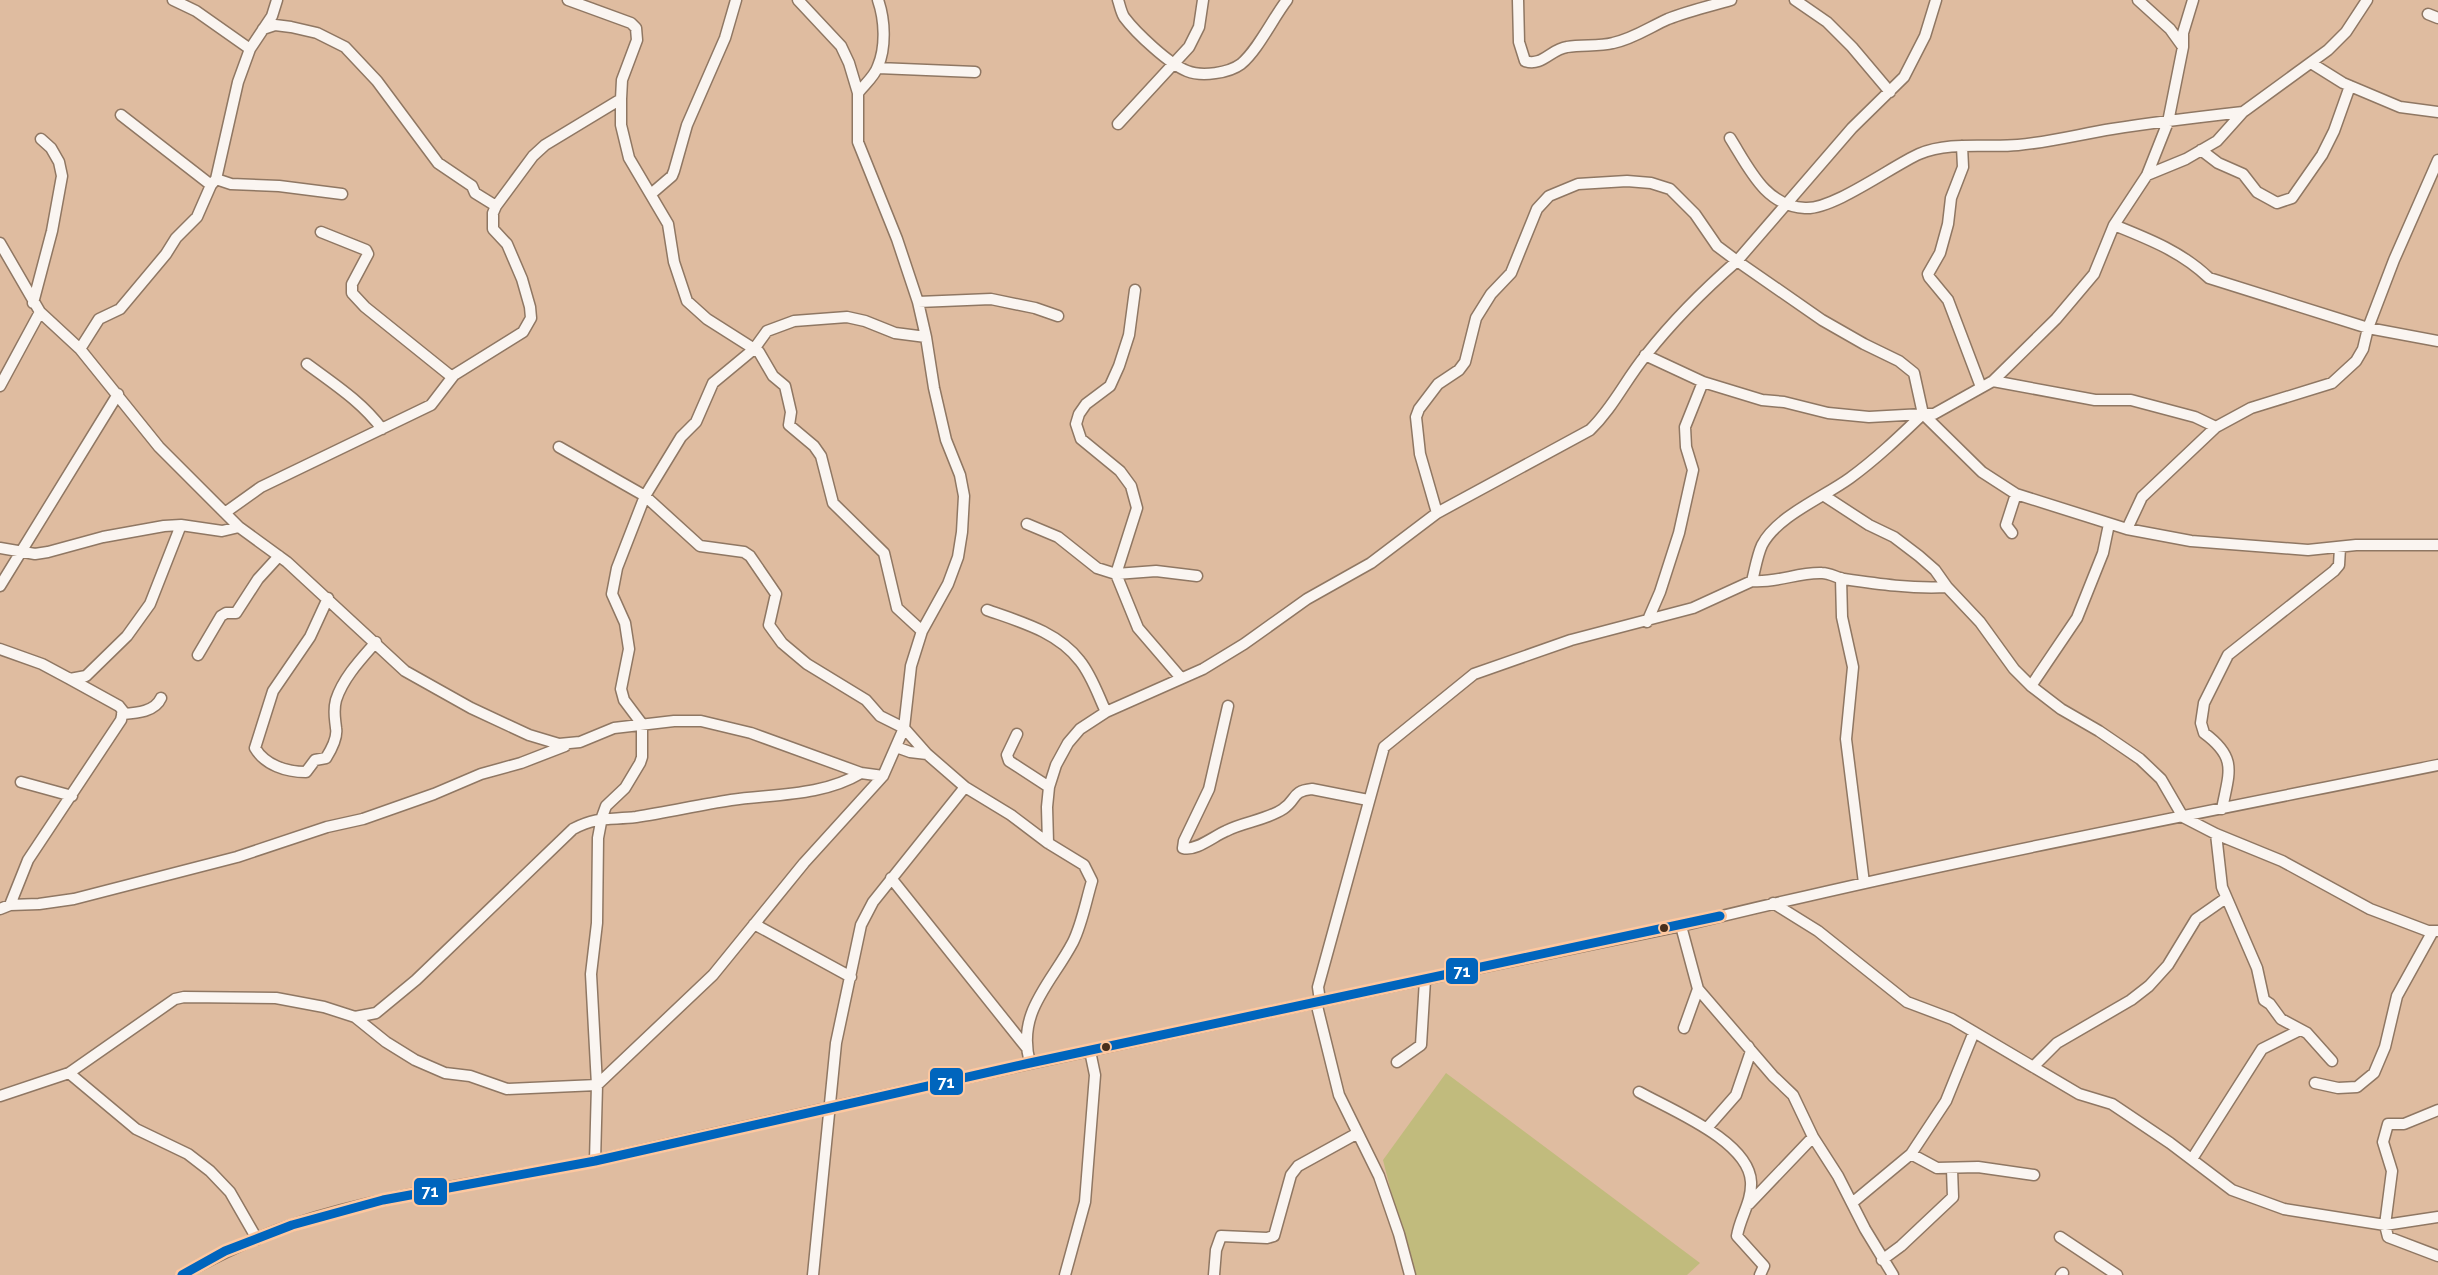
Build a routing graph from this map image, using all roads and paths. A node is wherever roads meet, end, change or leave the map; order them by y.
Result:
1 (173, 0) edge
2 (277, 0) edge
3 (568, 0) edge
4 (736, 0) edge
5 (798, 0) edge
6 (878, 0) edge
7 (1118, 0) edge
8 (1203, 0) edge
9 (1287, 0) edge
10 (1518, 0) edge
11 (1731, 0) edge
12 (1795, 0) edge
13 (1936, 0) edge
14 (2138, 0) edge
15 (2193, 0) edge
16 (2367, 0) edge
17 (263, 29) junction
18 (2183, 47) junction
19 (250, 49) junction
20 (1174, 63) junction
21 (2311, 63) junction
22 (878, 68) junction
23 (975, 72) dead end
24 (2349, 86) junction
25 (1890, 92) junction
26 (858, 93) junction
27 (621, 99) junction
28 (2243, 112) junction
29 (2438, 112) edge
30 (121, 115) dead end
31 (2168, 122) junction
32 (1118, 124) dead end
33 (41, 138) dead end
34 (1730, 138) dead end
35 (1962, 146) junction
36 (2201, 150) junction
37 (2438, 160) edge
38 (2147, 175) junction
39 (214, 182) junction
40 (342, 194) dead end
41 (651, 194) junction
42 (1787, 205) junction
43 (496, 206) junction
44 (2114, 225) junction
45 (321, 232) dead end
46 (0, 243) edge
47 (1737, 261) junction
48 (1135, 290) dead end
49 (918, 302) junction
50 (37, 307) junction
51 (1058, 316) dead end
52 (2368, 328) junction
53 (926, 337) junction
54 (2438, 342) edge
55 (80, 349) junction
56 (754, 349) junction
57 (1645, 355) junction
58 (308, 364) dead end
59 (452, 377) junction
60 (1703, 381) junction
61 (1993, 381) junction
62 (0, 386) edge
63 (1981, 387) junction
64 (118, 394) junction
65 (1923, 414) junction
66 (2216, 427) junction
67 (382, 429) junction
68 (559, 447) dead end
69 (2016, 494) junction
70 (1823, 495) junction
71 (645, 496) junction
72 (225, 512) junction
73 (1437, 513) junction
74 (1028, 524) dead end
75 (2109, 524) junction
76 (181, 525) junction
77 (239, 527) junction
78 (2127, 529) junction
79 (2012, 533) dead end
80 (2438, 545) edge
81 (0, 548) edge
82 (2340, 548) junction
83 (22, 551) junction
84 (279, 556) junction
85 (1116, 574) junction
86 (1197, 576) dead end
87 (1841, 578) junction
88 (1752, 581) junction
89 (0, 586) edge
90 (1947, 587) junction
91 (328, 598) junction
92 (987, 610) dead end
93 (1647, 622) junction
94 (922, 631) junction
95 (376, 642) junction
96 (0, 649) edge
97 (198, 655) dead end
98 (1181, 678) junction
99 (70, 679) junction
100 (2031, 686) junction
101 (161, 698) dead end
102 (1228, 706) dead end
103 (1106, 712) junction
104 (122, 714) junction
105 (642, 724) junction
106 (903, 728) junction
107 (1017, 734) dead end
108 (580, 742) junction
109 (896, 747) junction
110 (927, 754) junction
111 (2438, 765) edge
112 (861, 773) junction
113 (883, 776) junction
114 (21, 782) dead end
115 (965, 787) junction
116 (1049, 787) junction
117 (72, 796) junction
118 (1368, 800) junction
119 (2222, 809) junction
120 (2183, 817) junction
121 (602, 818) junction
122 (2216, 834) junction
123 (1048, 843) junction
124 (891, 878) junction
125 (1864, 883) junction
126 (2226, 898) junction
127 (1773, 903) junction
128 (5, 907) edge
129 (754, 924) junction
130 (1682, 926) junction
131 (2435, 931) edge
132 (851, 977) junction
133 (1425, 980) junction
134 (1698, 989) junction
135 (1318, 1002) junction
136 (354, 1017) junction
137 (1684, 1028) dead end
138 (2300, 1030) junction
139 (1974, 1032) junction
140 (1747, 1043) junction
141 (1026, 1047) junction
142 (1090, 1051) junction
143 (2332, 1061) dead end
144 (1397, 1062) dead end
145 (1030, 1063) junction
146 (2033, 1067) junction
147 (69, 1073) junction
148 (2315, 1083) dead end
149 (597, 1085) junction
150 (1640, 1092) dead end
151 (0, 1096) edge
152 (830, 1108) junction
153 (2438, 1110) edge
154 (1707, 1128) junction
155 (1356, 1134) junction
156 (1813, 1137) junction
157 (1911, 1154) junction
158 (2192, 1159) junction
159 (595, 1161) junction
160 (1952, 1169) junction
161 (2034, 1175) dead end
162 (1852, 1203) junction
163 (1748, 1204) junction
164 (2438, 1217) edge
165 (2385, 1225) junction
166 (2060, 1237) dead end
167 (257, 1239) junction
168 (2438, 1257) edge
169 (1882, 1260) junction
170 (182, 1275) edge
171 (813, 1275) edge
172 (1065, 1275) edge
173 (1214, 1275) edge
174 (1410, 1275) edge
175 (1760, 1275) edge
176 (1893, 1275) edge
177 (2117, 1275) edge

1 - 19 street
2 - 17 street
3 - 27 street
4 - 41 street
5 - 26 street
6 - 22 street
7 - 20 street
8 - 20 street
9 - 20 street
10 - 11 street
12 - 25 street
13 - 25 street
14 - 18 street
15 - 18 street
16 - 21 street
17 - 19 street
17 - 43 street
18 - 31 street
19 - 39 street
20 - 32 street
21 - 24 street
21 - 28 street
22 - 23 street
22 - 26 street
24 - 29 street
24 - 36 street
25 - 42 street
26 - 49 street
27 - 41 street
27 - 43 street
28 - 31 street
28 - 36 street
30 - 39 street
31 - 35 street
31 - 38 street
33 - 50 street
34 - 42 street
35 - 42 street
35 - 63 street
36 - 38 street
37 - 52 street
38 - 44 street
39 - 40 street
39 - 55 street
41 - 56 street
42 - 47 street
43 - 59 street
44 - 52 street
44 - 61 street
45 - 59 street
46 - 50 street
47 - 57 street
47 - 65 street
47 - 73 street
48 - 85 street
49 - 51 street
49 - 53 street
50 - 55 street
50 - 62 street
52 - 54 street
52 - 66 street
53 - 56 street
53 - 94 street
55 - 64 street
56 - 71 street
56 - 94 street
57 - 60 street
57 - 73 street
58 - 67 street
59 - 67 street
60 - 65 street
60 - 93 street
61 - 63 street
61 - 66 street
63 - 65 street
64 - 72 street
64 - 83 street
65 - 69 street
65 - 70 street
66 - 78 street
67 - 72 street
68 - 71 street
69 - 75 street
69 - 79 street
70 - 88 street
70 - 90 street
71 - 105 street
71 - 106 street
72 - 77 street
73 - 98 street
74 - 85 street
75 - 78 street
75 - 100 street
76 - 77 street
76 - 83 street
76 - 99 street
77 - 84 street
78 - 82 street
80 - 82 street
81 - 83 street
82 - 119 street
83 - 89 street
84 - 91 street
84 - 97 street
85 - 86 street
85 - 98 street
87 - 88 street
87 - 90 street
87 - 125 street
88 - 93 street
90 - 100 street
91 - 95 street
91 - 95 street
92 - 103 street
93 - 118 street
94 - 106 street
95 - 108 street
96 - 99 street
98 - 103 street
99 - 104 street
100 - 120 street
101 - 104 street
102 - 118 street
103 - 116 street
104 - 117 street
105 - 108 street
105 - 112 street
105 - 121 street
106 - 109 street
106 - 110 street
107 - 116 street
108 - 128 street
109 - 110 street
109 - 113 street
110 - 115 street
111 - 119 street
112 - 113 street
112 - 121 street
113 - 129 street
114 - 117 street
115 - 123 street
115 - 124 street
116 - 123 street
117 - 128 street
118 - 135 street
119 - 120 street
120 - 122 street
120 - 125 street
121 - 136 street
121 - 149 street
122 - 126 street
122 - 131 street
123 - 141 street
124 - 132 street
124 - 141 street
125 - 127 street
126 - 138 street
126 - 146 street
127 - 130 street
127 - 139 street
129 - 132 street
129 - 149 street
130 - 133 street
130 - 134 street
131 - 148 street
132 - 152 street
133 - 135 street
133 - 144 street
134 - 137 street
134 - 140 street
135 - 142 street
135 - 155 street
136 - 147 street
136 - 149 street
138 - 143 street
138 - 158 street
139 - 146 street
139 - 157 street
140 - 154 street
140 - 156 street
141 - 145 street
142 - 145 street
142 - 172 street
145 - 152 street
146 - 158 street
147 - 151 street
147 - 167 street
149 - 159 street
150 - 154 street
152 - 159 street
152 - 171 street
153 - 165 street
154 - 163 street
155 - 173 street
155 - 174 street
156 - 162 street
156 - 163 street
157 - 160 street
157 - 162 street
158 - 165 street
159 - 167 street
160 - 161 street
160 - 169 street
162 - 169 street
163 - 175 street
164 - 165 street
165 - 168 street
166 - 177 street
167 - 170 street
169 - 176 street

